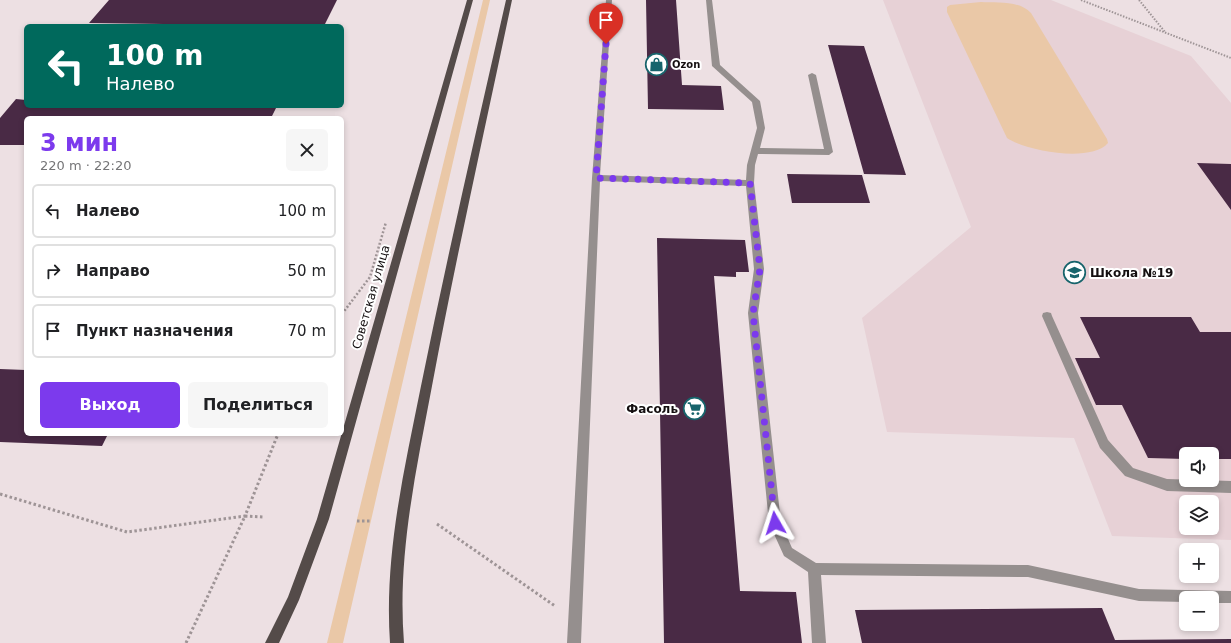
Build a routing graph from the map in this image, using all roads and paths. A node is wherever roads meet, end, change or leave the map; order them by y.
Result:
1 (470, 0) edge
2 (509, 0) edge
3 (609, 0) edge
4 (709, 0) edge
5 (1081, 0) edge
6 (1139, 0) edge
7 (1165, 33) junction
8 (1231, 58) edge
9 (812, 75) dead end
10 (756, 151) junction
11 (596, 178) junction
12 (750, 183) junction
13 (388, 217) dead end
14 (344, 311) edge
15 (1047, 316) dead end
16 (277, 436) edge
17 (1231, 487) edge
18 (0, 494) edge
19 (245, 516) junction
20 (263, 517) dead end
21 (357, 521) dead end
22 (371, 521) dead end
23 (437, 524) dead end
24 (814, 569) junction
25 (1231, 597) edge
26 (576, 620) junction
27 (186, 643) edge
28 (272, 643) edge
29 (397, 643) edge
30 (574, 643) edge
31 (819, 643) edge

1 - 28 main road, Советская улица
2 - 29 main road
3 - 11 lane
4 - 10 lane
5 - 7 path
6 - 7 path
7 - 8 path
9 - 10 lane
10 - 12 lane
11 - 12 lane
11 - 26 lane
12 - 24 lane
13 - 14 path
15 - 17 lane
16 - 19 path
18 - 19 path
19 - 20 path
19 - 27 path
21 - 22 path
23 - 26 path
24 - 25 lane
24 - 31 lane
26 - 30 lane

